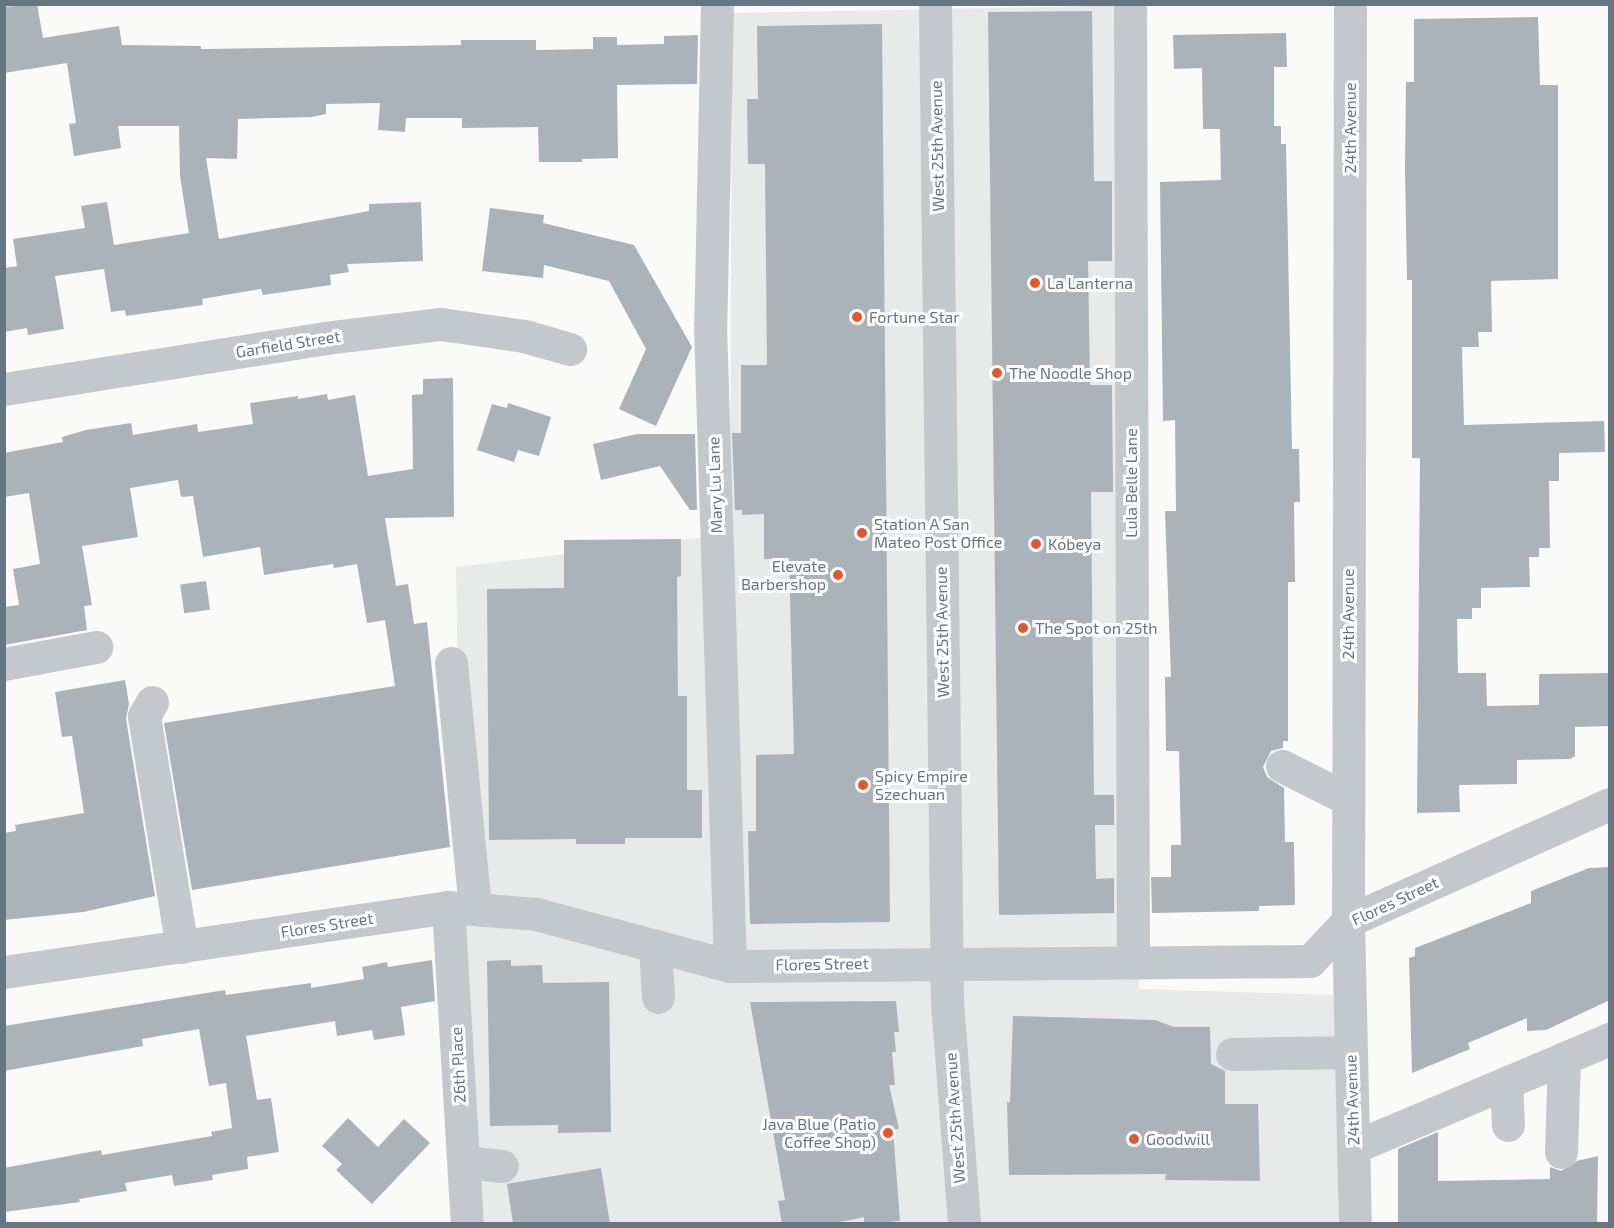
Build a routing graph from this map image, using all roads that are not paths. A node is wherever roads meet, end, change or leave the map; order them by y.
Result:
1 (717, 4) edge
2 (935, 4) edge
3 (1130, 4) edge
4 (1350, 4) edge
5 (570, 349) dead end
6 (4, 389) edge
7 (96, 647) dead end
8 (451, 663) dead end
9 (4, 664) edge
10 (152, 702) dead end
11 (1282, 766) dead end
12 (1348, 799) junction
13 (1610, 804) edge
14 (462, 908) junction
15 (1348, 921) junction
16 (655, 946) junction
17 (182, 947) junction
18 (946, 962) junction
19 (1133, 962) junction
20 (730, 966) junction
21 (4, 972) edge
22 (658, 997) dead end
23 (1610, 1039) edge
24 (1351, 1052) junction
25 (1232, 1054) dead end
26 (1564, 1058) junction
27 (1506, 1083) junction
28 (1508, 1125) dead end
29 (1354, 1147) junction
30 (1561, 1152) dead end
31 (464, 1162) junction
32 (502, 1166) dead end
33 (467, 1224) edge
34 (964, 1224) edge
35 (1355, 1224) edge

1 - 20 street, Mary Lu Lane
2 - 18 street, West 25th Avenue
3 - 19 street, Lula Belle Lane
4 - 12 street, 24th Avenue
5 - 6 street, Garfield Street
7 - 9 street
8 - 14 street, 26th Place
10 - 17 street
11 - 12 street
12 - 15 street, 24th Avenue
13 - 15 street, Flores Street
14 - 16 street, Flores Street
14 - 17 street, Flores Street
14 - 31 street, 26th Place
15 - 19 street, Flores Street
15 - 24 street, 24th Avenue
16 - 20 street, Flores Street
16 - 22 street
17 - 21 street, Flores Street
18 - 19 street, Flores Street
18 - 20 street, Flores Street
18 - 34 street, West 25th Avenue
23 - 26 street
24 - 25 street
24 - 29 street, 24th Avenue
26 - 27 street
26 - 30 street
27 - 28 street
27 - 29 street
29 - 35 street, 24th Avenue
31 - 32 street
31 - 33 street, 26th Place

